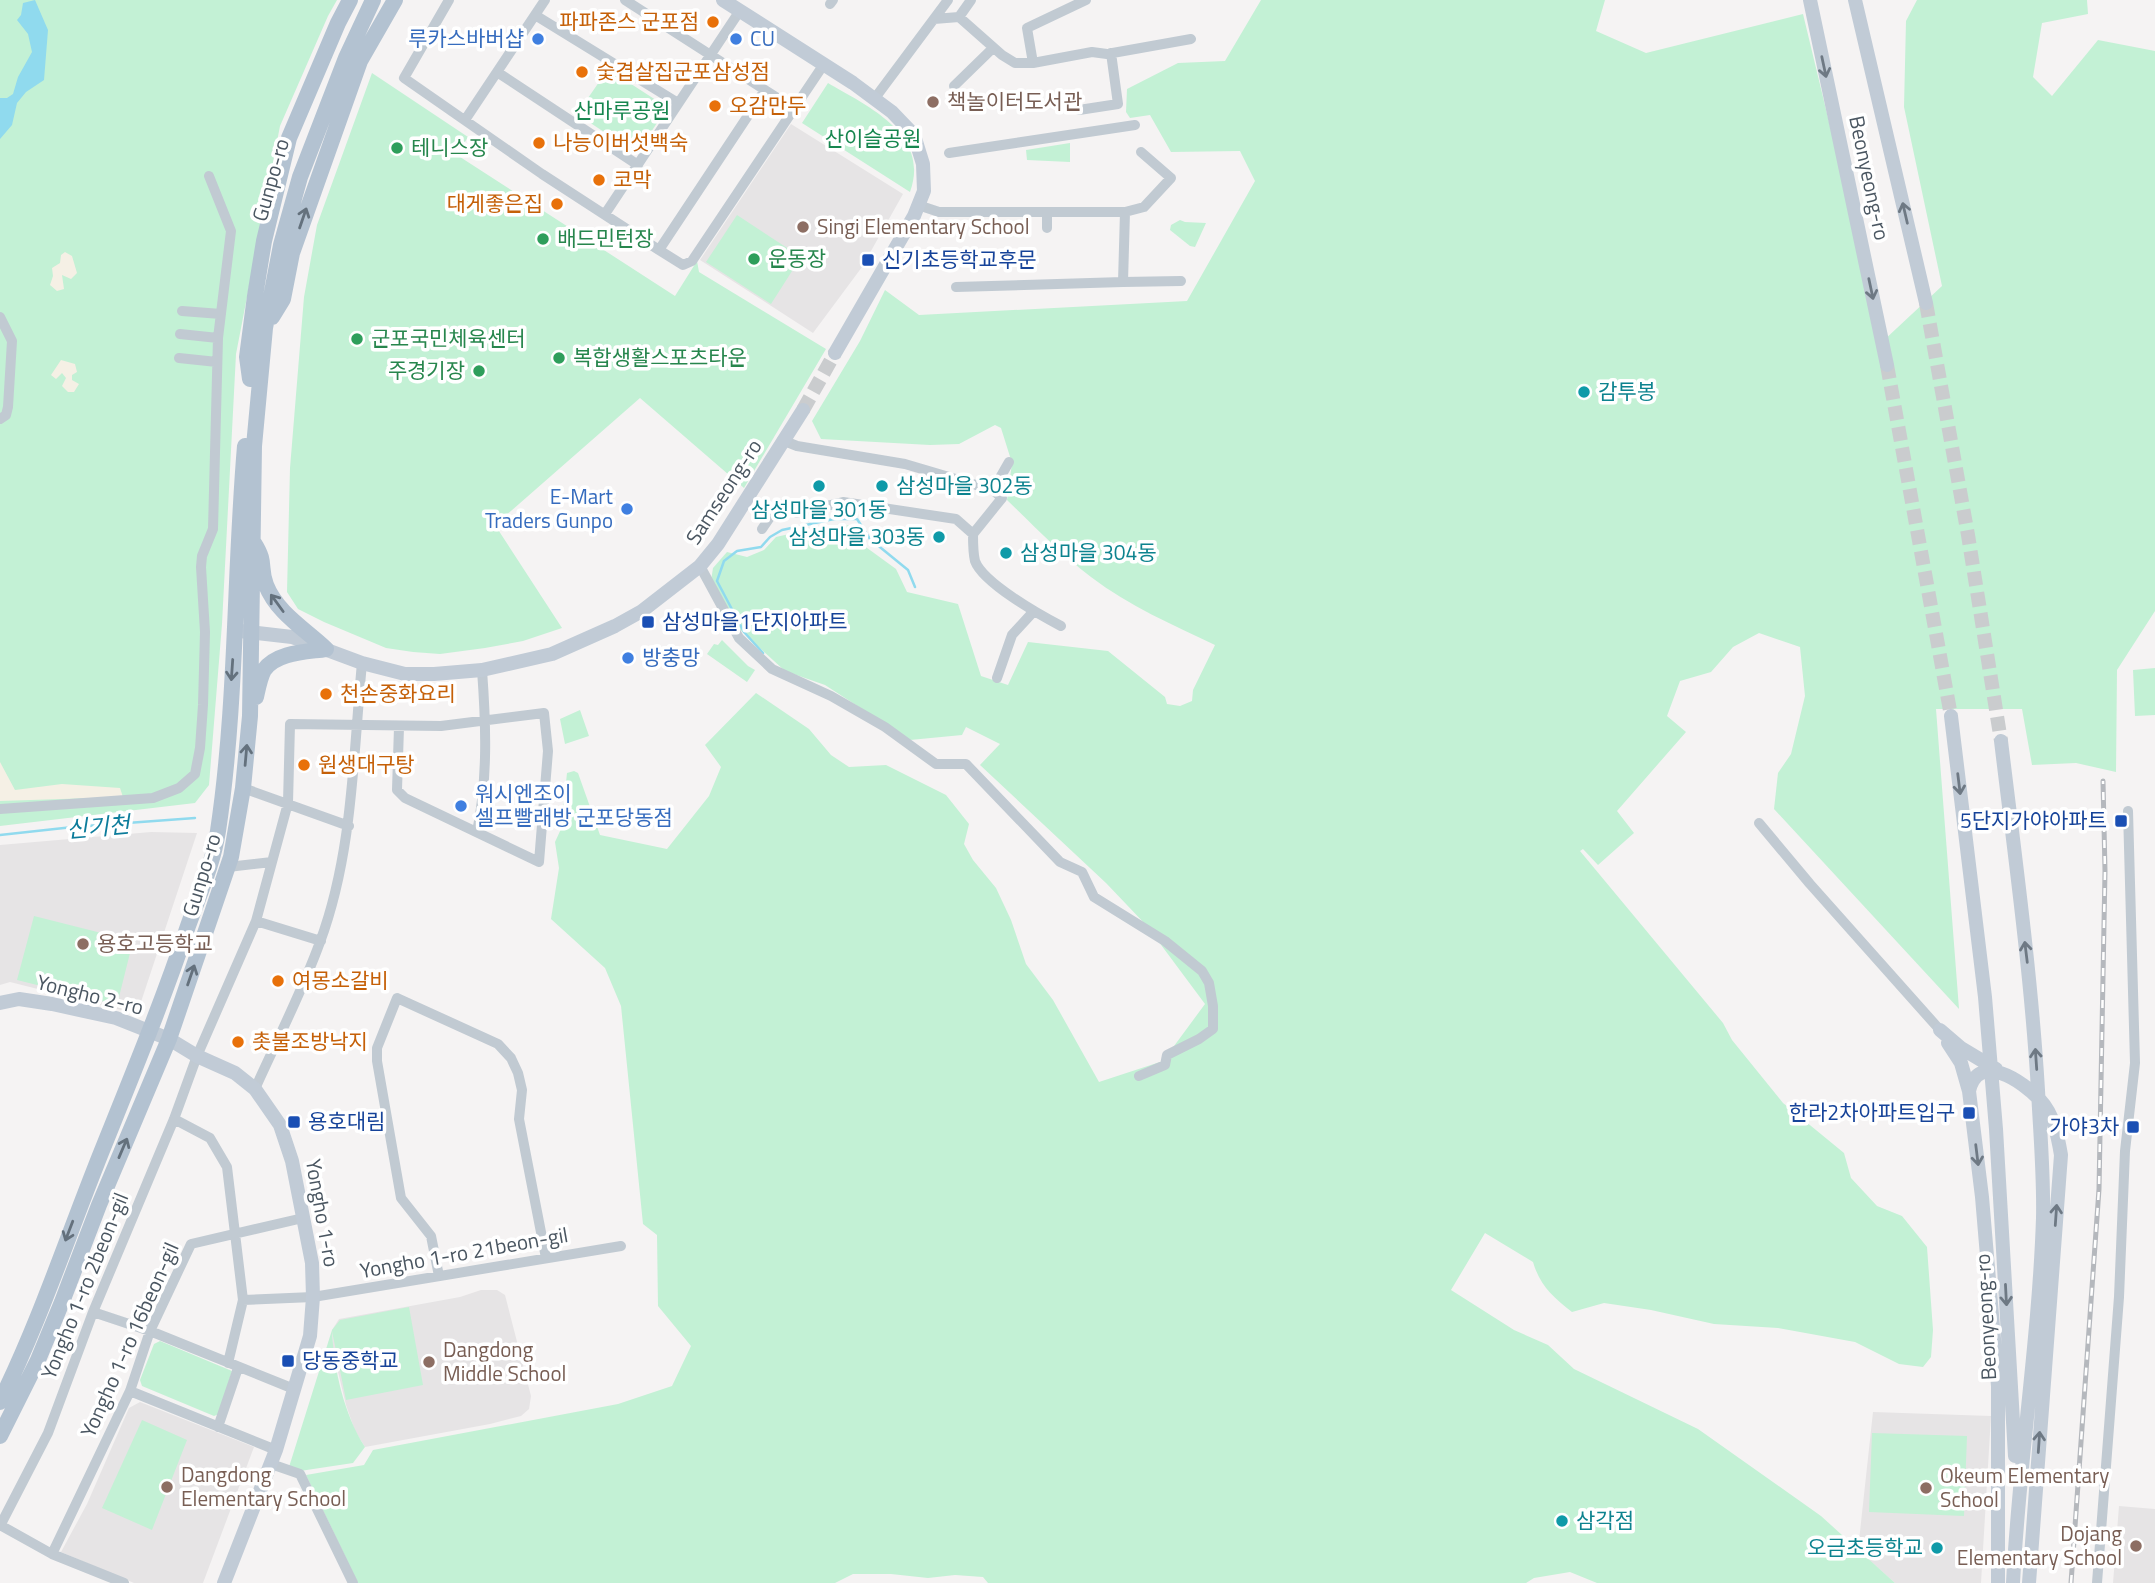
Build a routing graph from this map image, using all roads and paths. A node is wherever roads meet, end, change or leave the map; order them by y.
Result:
1 (350, 0) edge
2 (361, 0) edge
3 (373, 0) edge
4 (395, 0) edge
5 (449, 0) edge
6 (545, 0) edge
7 (625, 0) edge
8 (723, 0) edge
9 (948, 0) edge
10 (971, 0) edge
11 (1086, 0) edge
12 (1810, 0) edge
13 (1855, 0) edge
14 (739, 12) junction
15 (535, 15) junction
16 (959, 17) junction
17 (934, 19) junction
18 (1191, 39) dead end
19 (993, 48) junction
20 (1111, 53) junction
21 (711, 54) junction
22 (1033, 63) junction
23 (824, 64) junction
24 (497, 72) junction
25 (954, 86) dead end
26 (765, 90) junction
27 (874, 99) junction
28 (1072, 100) dead end
29 (678, 103) junction
30 (793, 108) junction
31 (465, 120) junction
32 (1135, 125) dead end
33 (1141, 152) dead end
34 (949, 153) dead end
35 (638, 165) junction
36 (209, 177) dead end
37 (918, 205) junction
38 (1047, 212) junction
39 (1125, 212) junction
40 (605, 214) junction
41 (1047, 228) dead end
42 (659, 250) junction
43 (1181, 281) dead end
44 (1123, 282) junction
45 (956, 287) dead end
46 (1926, 303) tunnel mouth
47 (182, 311) dead end
48 (220, 314) junction
49 (0, 317) edge
50 (265, 328) junction
51 (180, 334) dead end
52 (218, 338) junction
53 (835, 353) tunnel mouth
54 (179, 358) dead end
55 (217, 362) junction
56 (1887, 365) tunnel mouth
57 (250, 379) junction
58 (803, 410) tunnel mouth
59 (0, 419) edge
60 (782, 440) junction
61 (1009, 462) dead end
62 (242, 472) junction
63 (993, 490) junction
64 (762, 529) dead end
65 (252, 533) junction
66 (973, 534) junction
67 (701, 566) junction
68 (1034, 611) junction
69 (1061, 626) dead end
70 (243, 631) junction
71 (326, 649) junction
72 (362, 663) junction
73 (482, 670) junction
74 (997, 678) dead end
75 (250, 716) junction
76 (1951, 716) tunnel mouth
77 (486, 722) junction
78 (356, 724) junction
79 (398, 727) junction
80 (2001, 741) tunnel mouth
81 (243, 788) junction
82 (288, 803) junction
83 (0, 809) edge
84 (2128, 811) dead end
85 (1759, 823) dead end
86 (349, 826) junction
87 (477, 832) junction
88 (272, 862) junction
89 (229, 867) junction
90 (256, 921) junction
91 (320, 941) junction
92 (0, 1003) edge
93 (1940, 1030) junction
94 (150, 1032) junction
95 (169, 1039) junction
96 (197, 1056) junction
97 (2006, 1075) junction
98 (1139, 1076) dead end
99 (255, 1089) junction
100 (1969, 1091) junction
101 (174, 1119) junction
102 (303, 1218) junction
103 (236, 1232) junction
104 (621, 1246) dead end
105 (546, 1258) junction
106 (439, 1276) junction
107 (313, 1297) junction
108 (243, 1300) junction
109 (93, 1312) junction
110 (150, 1331) junction
111 (233, 1365) junction
112 (295, 1389) junction
113 (130, 1391) junction
114 (0, 1402) edge
115 (218, 1427) junction
116 (0, 1436) edge
117 (274, 1457) junction
118 (2017, 1503) junction
119 (0, 1525) edge
120 (52, 1554) junction
121 (124, 1583) edge
122 (224, 1583) edge
123 (353, 1583) edge
124 (1998, 1583) edge
125 (2013, 1583) edge
126 (2029, 1583) edge
127 (2097, 1583) edge

1 - 57 main road, Gunpo-ro
2 - 57 main road, Gunpo-ro
3 - 50 main road, Gunpo-ro
50 -> 4 main road, Gunpo-ro
5 - 31 street
6 - 15 street
7 - 21 street
8 - 14 street
9 - 17 street
10 - 16 street
11 - 22 street
12 -> 56 street, Beonyeong-ro
46 -> 13 street, Beonyeong-ro
14 - 21 street
14 - 23 street
15 - 24 street
15 - 29 street
16 - 17 street
16 - 19 street
17 - 27 street
18 - 20 street
19 - 22 street
19 - 25 street
20 - 22 street
20 - 28 street
21 - 26 street
21 - 29 street
23 - 27 street
23 - 30 street
24 - 31 street
24 - 35 street
26 - 30 street
26 - 42 street
27 - 37 street
29 - 35 street
30 - 42 street
31 - 40 street
32 - 34 street
33 - 39 street
35 - 40 street
36 - 48 street
37 - 38 street
37 - 53 street
38 - 39 street
38 - 41 street
39 - 44 street
40 - 42 street
43 - 44 street
44 - 45 street
47 - 48 street
48 - 52 street
49 - 59 street
50 - 65 main road, Gunpo-ro
51 - 52 street
52 - 55 street
54 - 55 street
55 - 83 street
57 - 62 main road, Gunpo-ro
58 - 60 street, Samseong-ro
60 - 63 street
60 - 67 street, Samseong-ro
61 - 63 street
62 - 65 main road
62 - 70 main road, Gunpo-ro
63 - 66 street
64 - 66 street
65 - 70 main road, Gunpo-ro
71 -> 65 main road
66 - 68 street
67 - 73 street, Samseong-ro
67 - 98 street
68 - 69 street
68 - 74 street
70 - 71 street, Samseong-ro
70 - 75 main road, Gunpo-ro
70 -> 94 main road, Gunpo-ro
71 - 72 street, Samseong-ro
71 - 75 main road
72 - 73 street, Samseong-ro
72 - 78 street
73 - 77 street
81 -> 75 main road, Gunpo-ro
76 -> 118 street, Beonyeong-ro
77 - 79 street
77 - 87 street
77 - 87 street
78 - 79 street
78 - 82 street, Yongho 1-ro 2beon-gil
78 - 86 street
79 - 87 street
118 -> 80 street, Beonyeong-ro
81 - 82 street
81 - 89 main road, Gunpo-ro
82 - 86 street
82 - 88 street, Yongho 1-ro 2beon-gil
84 - 127 street
85 - 93 street
86 - 91 street
88 - 89 street
88 - 90 street, Yongho 1-ro 2beon-gil
95 -> 89 main road, Gunpo-ro
90 - 91 street
90 - 96 street, Yongho 1-ro 2beon-gil
91 - 99 street
92 - 94 street, Yongho 2-ro
93 - 97 street
93 - 100 street
94 - 95 street, Yongho 2-ro
94 -> 114 main road, Gunpo-ro
95 - 96 street, Yongho 1-ro
116 -> 95 main road, Gunpo-ro
96 - 99 street, Yongho 1-ro
96 - 101 street, Yongho 1-ro 2beon-gil
97 - 100 street
126 -> 97 street
99 - 102 street, Yongho 1-ro
100 -> 124 street
101 - 103 street
101 - 109 street, Yongho 1-ro 2beon-gil
102 - 103 street, Yongho 1-ro 16beon-gil
102 - 107 street, Yongho 1-ro
103 - 108 street
103 - 110 street, Yongho 1-ro 16beon-gil
104 - 105 street, Yongho 1-ro 21beon-gil
105 - 106 street, Yongho 1-ro 21beon-gil
105 - 106 street
106 - 107 street, Yongho 1-ro 21beon-gil
107 - 108 street, Yongho 1-ro 21beon-gil
107 - 112 street, Yongho 1-ro
108 - 111 street
109 - 110 street
109 - 119 street, Yongho 1-ro 2beon-gil
110 - 111 street
110 - 113 street, Yongho 1-ro 16beon-gil
111 - 112 street
111 - 115 street
112 - 117 street, Yongho 1-ro
113 - 115 street
113 - 120 street, Yongho 1-ro 16beon-gil
115 - 117 street
117 - 122 street, Yongho 1-ro
117 - 123 street
118 - 125 street, Beonyeong-ro
119 - 120 street
120 - 121 street

